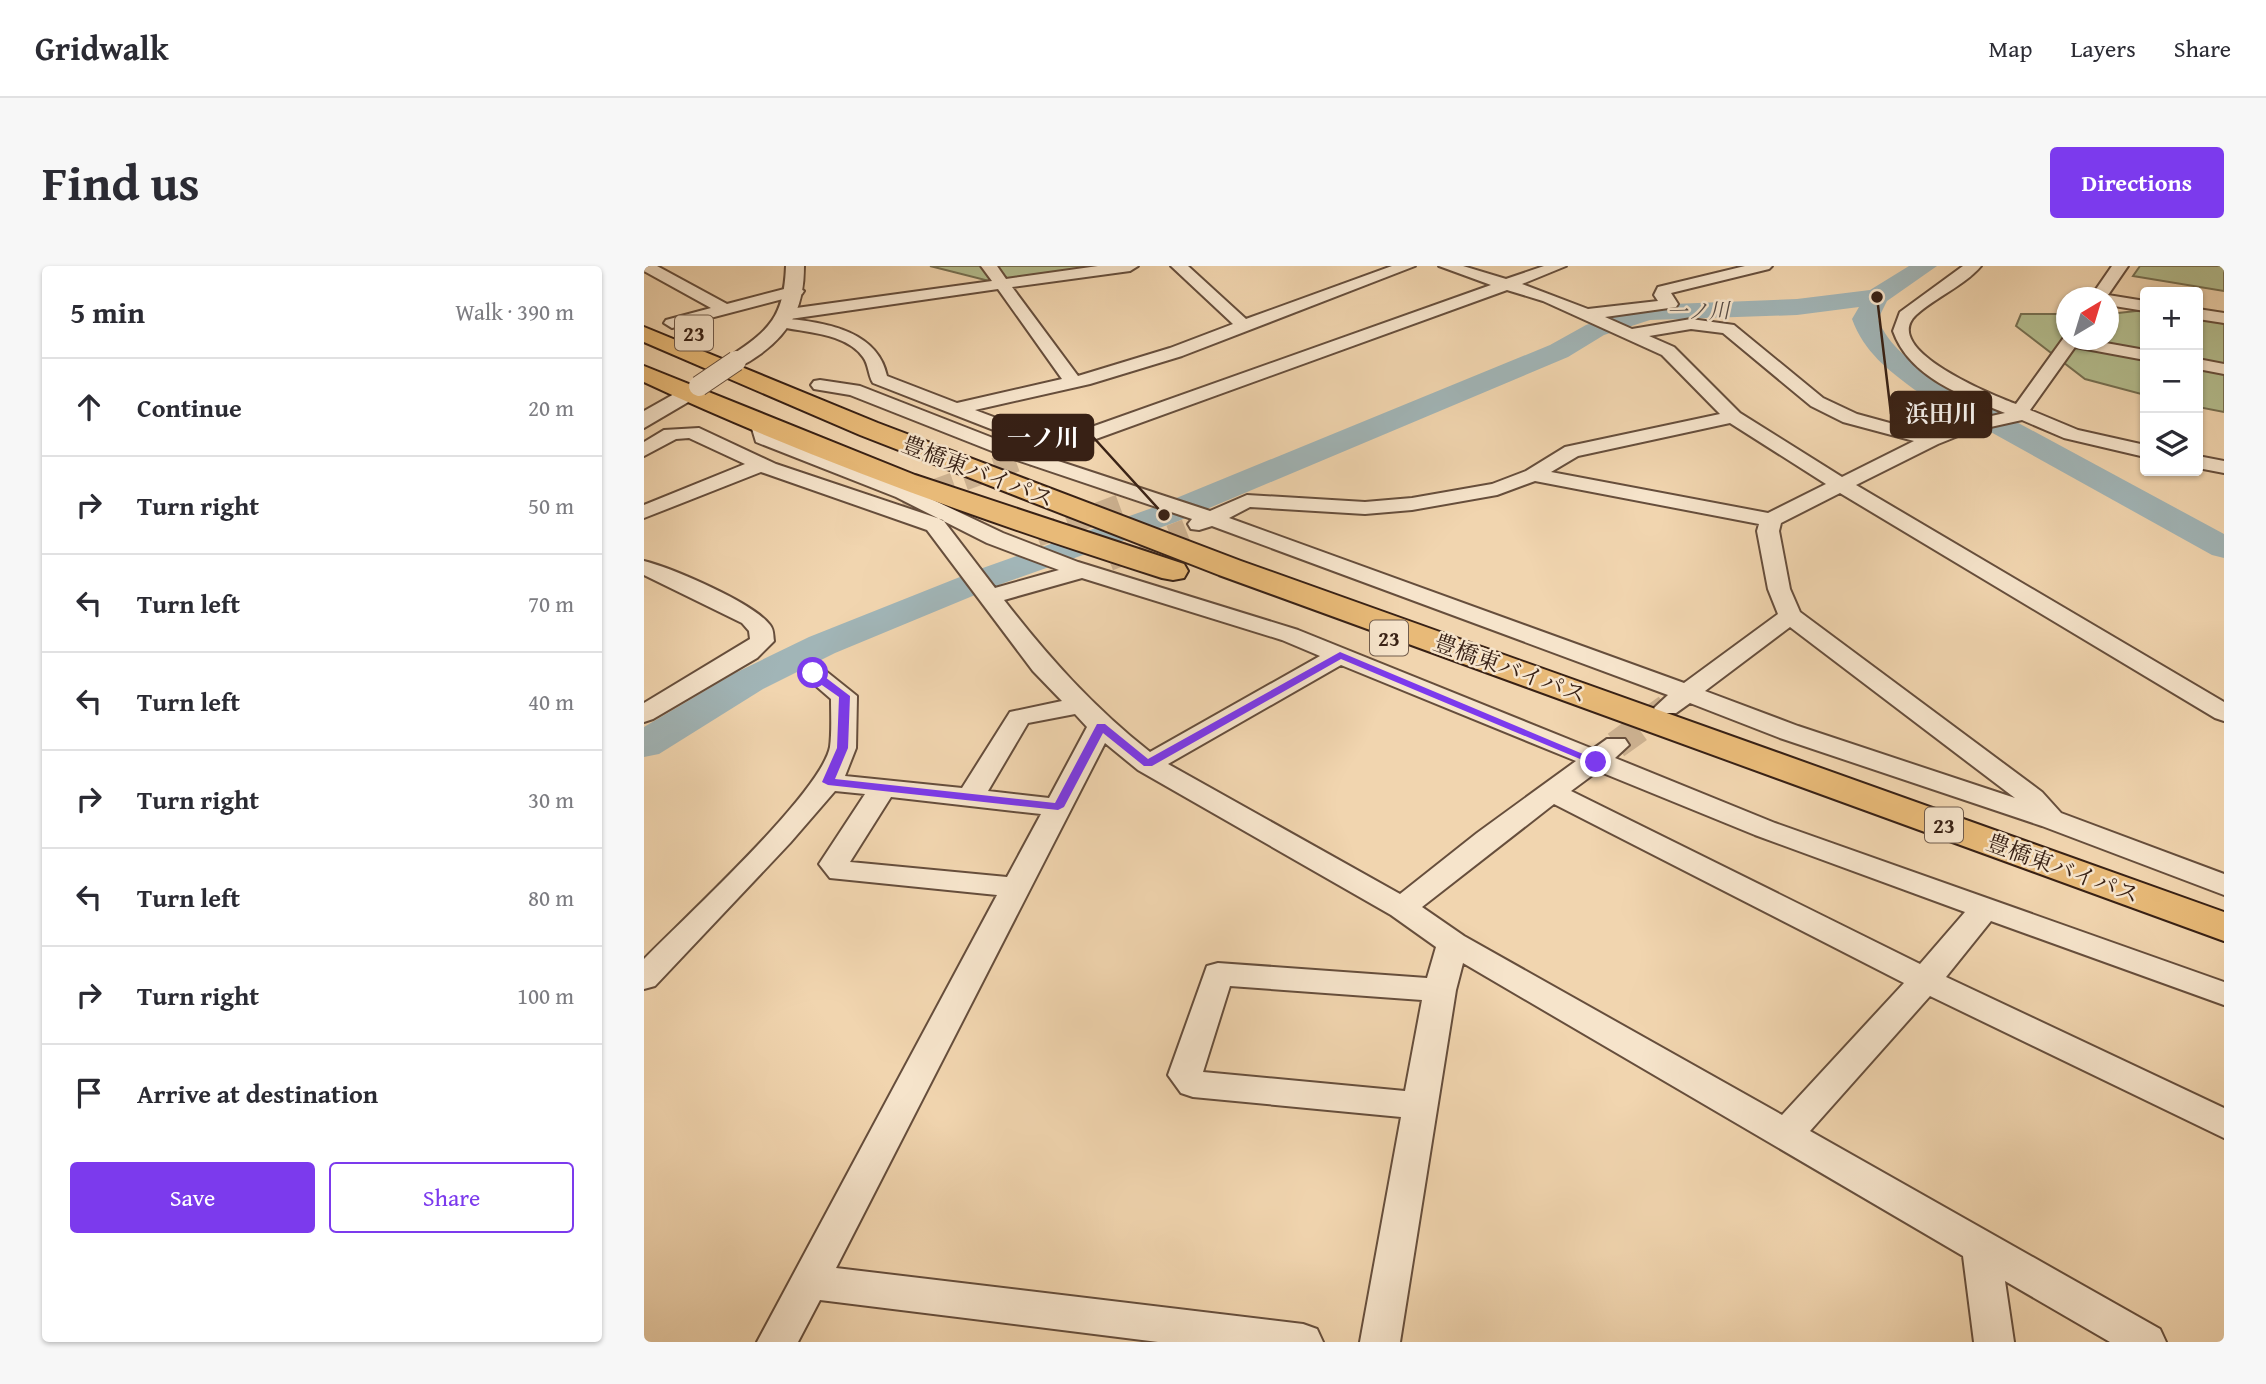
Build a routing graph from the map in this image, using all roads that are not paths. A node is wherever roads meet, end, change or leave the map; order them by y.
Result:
1 (646, 266) edge
2 (795, 266) edge
3 (989, 266) edge
4 (1130, 266) edge
5 (1178, 266) edge
6 (1407, 266) edge
7 (1447, 266) edge
8 (1558, 266) edge
9 (1764, 266) edge
10 (1973, 266) edge
11 (2120, 266) edge
12 (1507, 284) junction
13 (1003, 285) junction
14 (2106, 287) edge
15 (796, 291) junction
16 (2119, 302) edge
17 (2140, 305) edge
18 (723, 308) junction
19 (644, 311) edge
20 (1590, 315) junction
21 (2203, 315) edge
22 (2224, 318) edge
23 (786, 319) junction
24 (672, 323) junction
25 (1243, 325) junction
26 (1629, 332) junction
27 (644, 334) edge
28 (2064, 350) edge
29 (2119, 350) edge
30 (2140, 354) edge
31 (740, 358) junction
32 (2203, 365) edge
33 (2224, 369) edge
34 (644, 373) edge
35 (1073, 382) junction
36 (693, 390) junction
37 (958, 408) junction
38 (2019, 414) junction
39 (1733, 417) junction
40 (644, 421) edge
41 (759, 422) junction
42 (1931, 440) junction
43 (644, 450) edge
44 (1046, 450) junction
45 (2140, 450) edge
46 (2203, 463) edge
47 (761, 465) junction
48 (2224, 467) edge
49 (1533, 475) junction
50 (1841, 485) junction
51 (1127, 505) junction
52 (644, 512) edge
53 (1771, 520) junction
54 (1184, 527) junction
55 (1032, 540) junction
56 (1112, 557) junction
57 (966, 565) junction
58 (644, 568) edge
59 (1076, 569) junction
60 (990, 597) junction
61 (1790, 616) junction
62 (1340, 655) junction
63 (813, 673) dead end
64 (1672, 708) junction
65 (2224, 713) edge
66 (644, 714) edge
67 (1091, 716) junction
68 (1606, 753) junction
69 (1148, 764) junction
70 (828, 782) junction
71 (883, 788) junction
72 (1550, 791) junction
73 (971, 797) junction
74 (1058, 807) junction
75 (2052, 820) junction
76 (2224, 885) edge
77 (1016, 887) junction
78 (1402, 908) junction
79 (1984, 909) junction
80 (2224, 927) edge
81 (1454, 943) junction
82 (644, 978) edge
83 (1925, 980) junction
84 (1440, 990) junction
85 (2224, 994) edge
86 (1422, 1106) junction
87 (2224, 1124) edge
88 (1787, 1133) junction
89 (1981, 1247) junction
90 (809, 1282) junction
91 (777, 1342) edge
92 (1303, 1342) edge
93 (1380, 1342) edge
94 (1994, 1342) edge
95 (2146, 1342) edge

1 - 18 street
2 - 15 street
3 - 13 street
4 - 13 street
5 - 25 street
6 - 25 street
7 - 12 street
8 - 12 street
9 - 20 street
10 - 38 street
11 - 14 street
12 - 20 street
12 - 44 street
13 - 23 street
13 - 35 street
15 - 18 street
15 - 23 street
16 - 17 street
18 - 24 street
19 - 24 highway, 23
20 - 26 street
21 - 22 street
23 - 31 street
23 - 37 street
24 - 31 highway, 23
25 - 35 street
26 - 39 street
26 - 42 street
27 - 51 highway, 豊橋東バイパス / 23
28 - 38 street
29 - 30 street
31 - 36 street, bridge
31 - 51 highway, 23
32 - 33 street
34 - 36 highway, 23
35 - 37 street
36 - 40 street
36 - 41 highway, 23
37 - 44 street
38 - 42 street
38 - 45 street
39 - 49 street
39 - 50 street
41 - 55 highway, 23
41 - 55 street
42 - 50 street
43 - 47 street
44 - 51 street
46 - 48 street
47 - 52 street
47 - 57 street
49 - 53 street
49 - 54 street
50 - 53 street
50 - 65 street
51 - 54 highway, 豊橋東バイパス / 23
51 - 54 street
53 - 61 street
54 - 64 street
54 - 64 highway, 豊橋東バイパス / 23
55 - 56 highway, 23
55 - 57 street
55 - 59 street
56 - 59 street
56 - 64 highway, 23
57 - 60 street
58 - 66 street
59 - 60 street
59 - 62 street
60 - 67 street
61 - 64 street
61 - 75 street
62 - 68 street
62 - 69 street
63 - 70 street
64 - 75 street
64 - 80 highway, 豊橋東バイパス / 23
67 - 69 street
67 - 73 street
67 - 74 street
68 - 72 street
68 - 79 street
69 - 78 street
70 - 71 street
70 - 82 street
71 - 73 street
71 - 77 street
72 - 78 street
72 - 83 street
73 - 74 street
74 - 77 street
75 - 76 street
77 - 90 street
78 - 81 street
79 - 83 street
79 - 85 street
81 - 84 street
81 - 88 street
83 - 87 street
83 - 88 street
84 - 86 street
84 - 86 street
86 - 93 street
88 - 89 street
89 - 94 street
89 - 95 street
90 - 91 street
90 - 92 street

